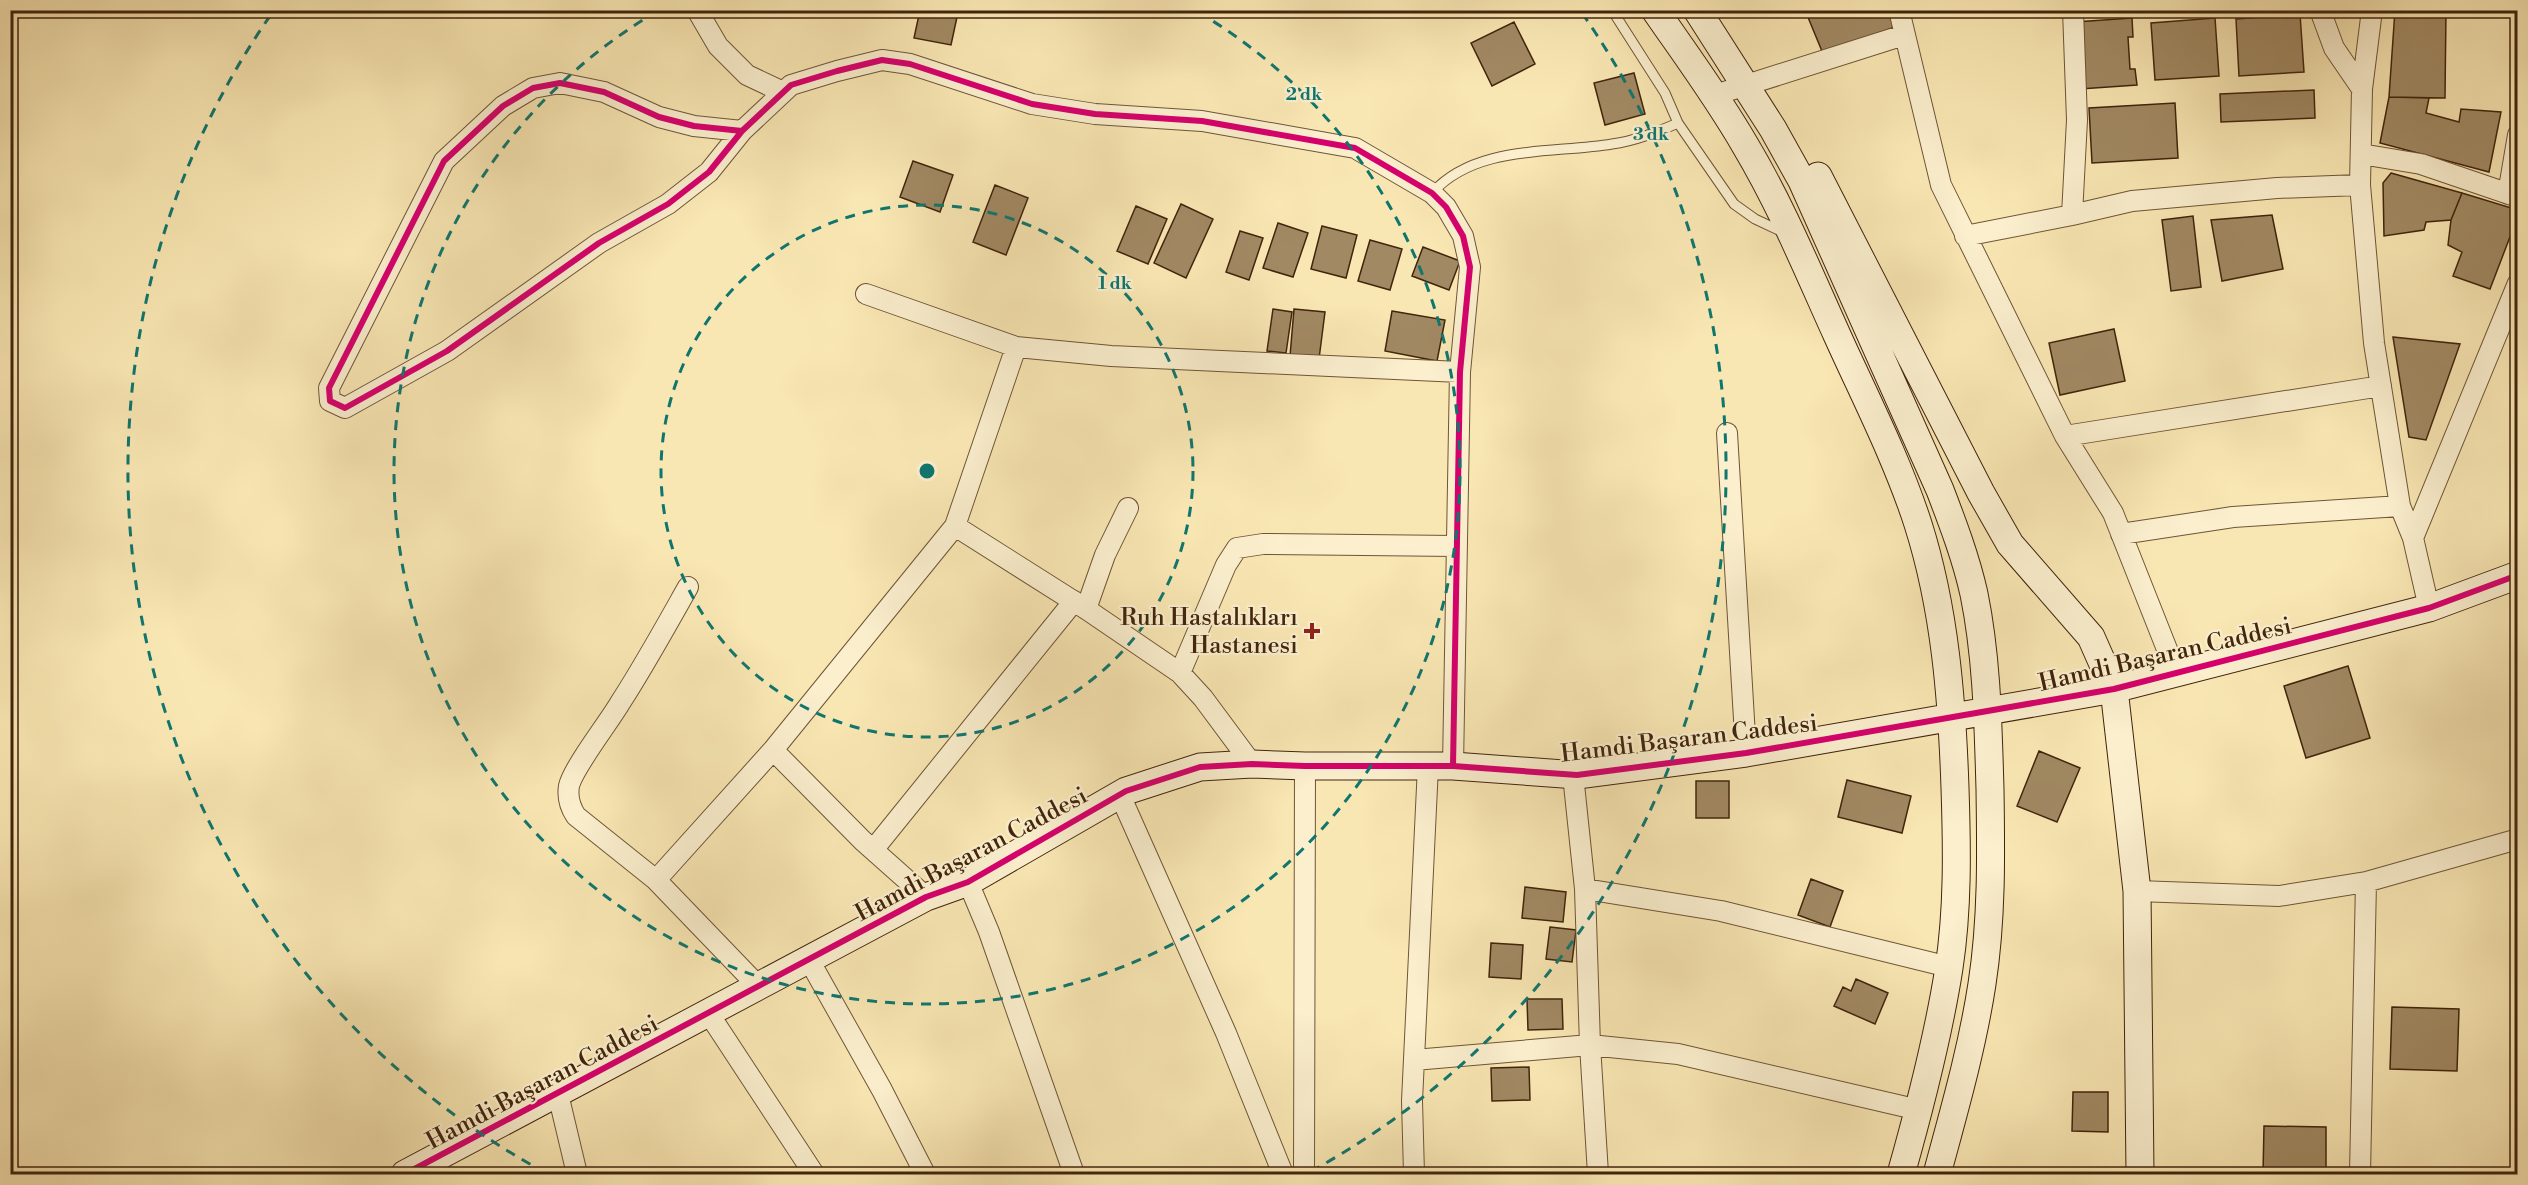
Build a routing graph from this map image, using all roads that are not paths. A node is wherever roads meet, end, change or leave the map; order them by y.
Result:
1 (697, 10) edge
2 (1612, 10) edge
3 (1655, 10) edge
4 (1697, 10) edge
5 (1899, 10) edge
6 (2073, 10) edge
7 (2320, 10) edge
8 (2372, 10) edge
9 (1904, 34) junction
10 (1753, 84) junction
11 (2362, 89) junction
12 (783, 92) junction
13 (1715, 95) junction
14 (1678, 123) junction
15 (742, 131) junction
16 (2517, 135) edge
17 (2361, 154) junction
18 (2360, 185) junction
19 (1432, 193) junction
20 (2513, 196) edge
21 (2072, 215) junction
22 (1791, 235) junction
23 (1965, 236) junction
24 (2517, 283) edge
25 (866, 294) dead end
26 (1016, 347) junction
27 (1460, 372) junction
28 (2381, 386) junction
29 (1727, 433) dead end
30 (2065, 436) junction
31 (2400, 506) junction
32 (1128, 508) dead end
33 (955, 526) junction
34 (2121, 534) junction
35 (2413, 538) junction
36 (1456, 546) junction
37 (2517, 574) edge
38 (688, 587) dead end
39 (1080, 605) junction
40 (2429, 608) junction
41 (2176, 672) junction
42 (1180, 673) junction
43 (2114, 689) junction
44 (1987, 712) junction
45 (1953, 719) junction
46 (773, 750) junction
47 (1746, 753) junction
48 (1252, 764) junction
49 (1305, 766) junction
50 (1440, 766) junction
51 (1573, 775) junction
52 (1120, 795) junction
53 (2517, 839) edge
54 (873, 850) junction
55 (656, 880) junction
56 (968, 882) junction
57 (2366, 882) junction
58 (1585, 889) junction
59 (2137, 891) junction
60 (926, 897) junction
61 (809, 960) junction
62 (1949, 967) junction
63 (759, 987) junction
64 (709, 1014) junction
65 (1590, 1046) junction
66 (1414, 1060) junction
67 (558, 1094) junction
68 (1919, 1110) junction
69 (405, 1174) edge
70 (577, 1174) edge
71 (814, 1174) edge
72 (925, 1174) edge
73 (1074, 1174) edge
74 (1283, 1174) edge
75 (1304, 1174) edge
76 (1414, 1174) edge
77 (1598, 1174) edge
78 (1901, 1174) edge
79 (1937, 1174) edge
80 (2140, 1174) edge
81 (2360, 1174) edge

1 - 12 street
2 - 14 lane
3 - 13 street
4 - 10 street
5 - 9 street
6 - 21 street
7 - 11 street
8 - 11 street
9 - 10 street
9 - 23 street
10 - 13 street
10 - 43 street
10 - 44 street
11 - 17 street
12 - 15 street
12 - 19 street
13 - 22 street
14 - 19 lane
14 - 22 lane
15 - 15 street
16 - 20 street
17 - 18 street
17 - 20 street
18 - 21 street
18 - 28 street
19 - 27 street
21 - 23 street
22 - 45 street
23 - 30 street
24 - 35 street
25 - 26 street
26 - 27 street
26 - 33 street
27 - 36 street
28 - 30 street
28 - 31 street
29 - 47 street
30 - 34 street
31 - 34 street
31 - 35 street
32 - 39 street
33 - 39 street
33 - 46 street
34 - 41 street
35 - 40 street
36 - 42 street
36 - 50 street
37 - 40 street, Hamdi Başaran Caddesi
38 - 55 street
39 - 42 street
39 - 54 street
40 - 41 street, Hamdi Başaran Caddesi
41 - 43 street, Hamdi Başaran Caddesi
42 - 48 street
43 - 44 street, Hamdi Başaran Caddesi
43 - 59 street
44 - 45 street, Hamdi Başaran Caddesi
44 - 79 street
45 - 47 street, Hamdi Başaran Caddesi
45 - 62 street
46 - 54 street
46 - 55 street
47 - 51 street, Hamdi Başaran Caddesi
48 - 49 street, Hamdi Başaran Caddesi
48 - 52 street, Hamdi Başaran Caddesi
49 - 50 street, Hamdi Başaran Caddesi
49 - 75 street
50 - 51 street, Hamdi Başaran Caddesi
50 - 66 street
51 - 58 street
52 - 56 street, Hamdi Başaran Caddesi
52 - 74 street
53 - 57 street
54 - 60 street
55 - 63 street
56 - 60 street, Hamdi Başaran Caddesi
56 - 73 street
57 - 59 street
57 - 81 street
58 - 62 street
58 - 65 street
59 - 80 street
60 - 61 street, Hamdi Başaran Caddesi
61 - 63 street, Hamdi Başaran Caddesi
61 - 72 street
62 - 68 street
63 - 64 street, Hamdi Başaran Caddesi
64 - 67 street, Hamdi Başaran Caddesi
64 - 71 street
65 - 66 street
65 - 68 street
65 - 77 street
66 - 76 street
67 - 69 street, Hamdi Başaran Caddesi
67 - 70 street
68 - 78 street

